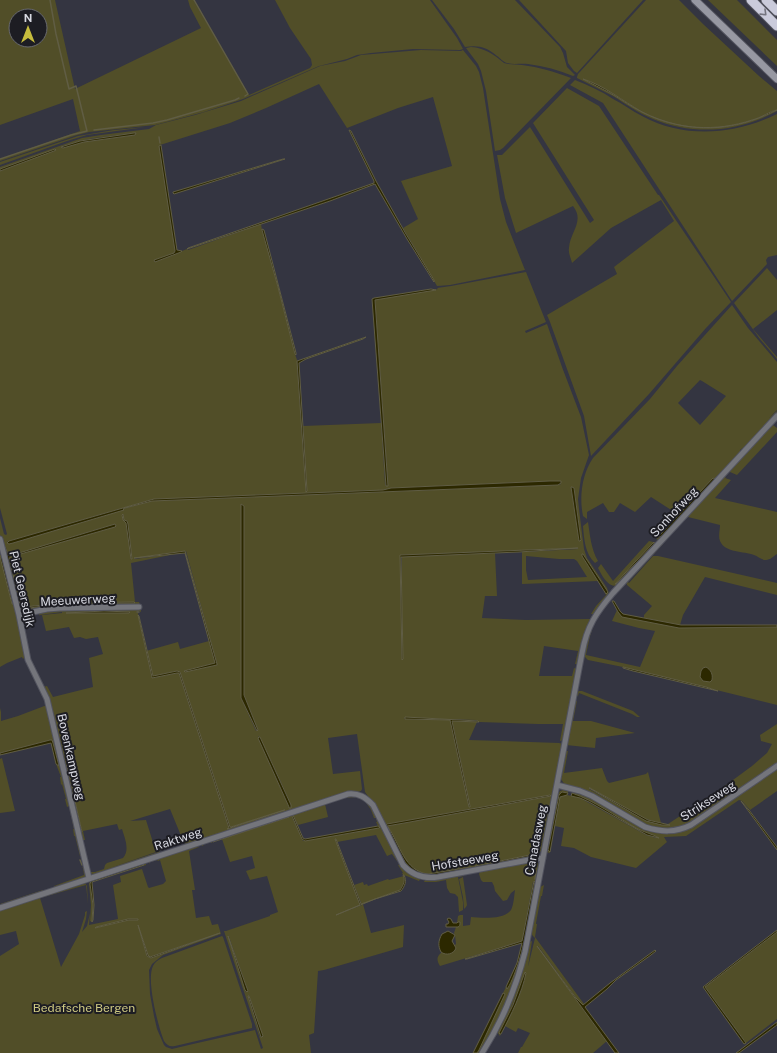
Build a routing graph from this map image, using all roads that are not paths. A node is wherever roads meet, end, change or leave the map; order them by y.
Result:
1 (695, 0) edge
2 (751, 0) edge
3 (766, 0) edge
4 (777, 11) edge
5 (777, 26) edge
6 (777, 79) edge
7 (777, 416) edge
8 (0, 539) edge
9 (139, 607) dead end
10 (19, 615) junction
11 (590, 624) joint
12 (24, 644) joint
13 (777, 766) edge
14 (557, 785) junction
15 (362, 795) joint
16 (543, 858) junction
17 (89, 878) junction
18 (0, 908) edge
19 (482, 1053) edge

1 - 6 street
2 -> 5 highway
3 - 4 highway
7 - 11 street, Sonhofweg
8 - 10 street, Piet Geersdijk
9 - 10 street, Meeuwerweg
10 - 12 street, Piet Geersdijk
11 - 14 street, Canadasweg
12 - 17 street, Bovenkampweg
13 - 14 street, Strikseweg
14 - 16 street, Canadasweg
15 - 16 street, Hofsteeweg
15 - 17 street, Raktweg
16 - 19 street, Canadasweg
17 - 18 street, Raktweg

